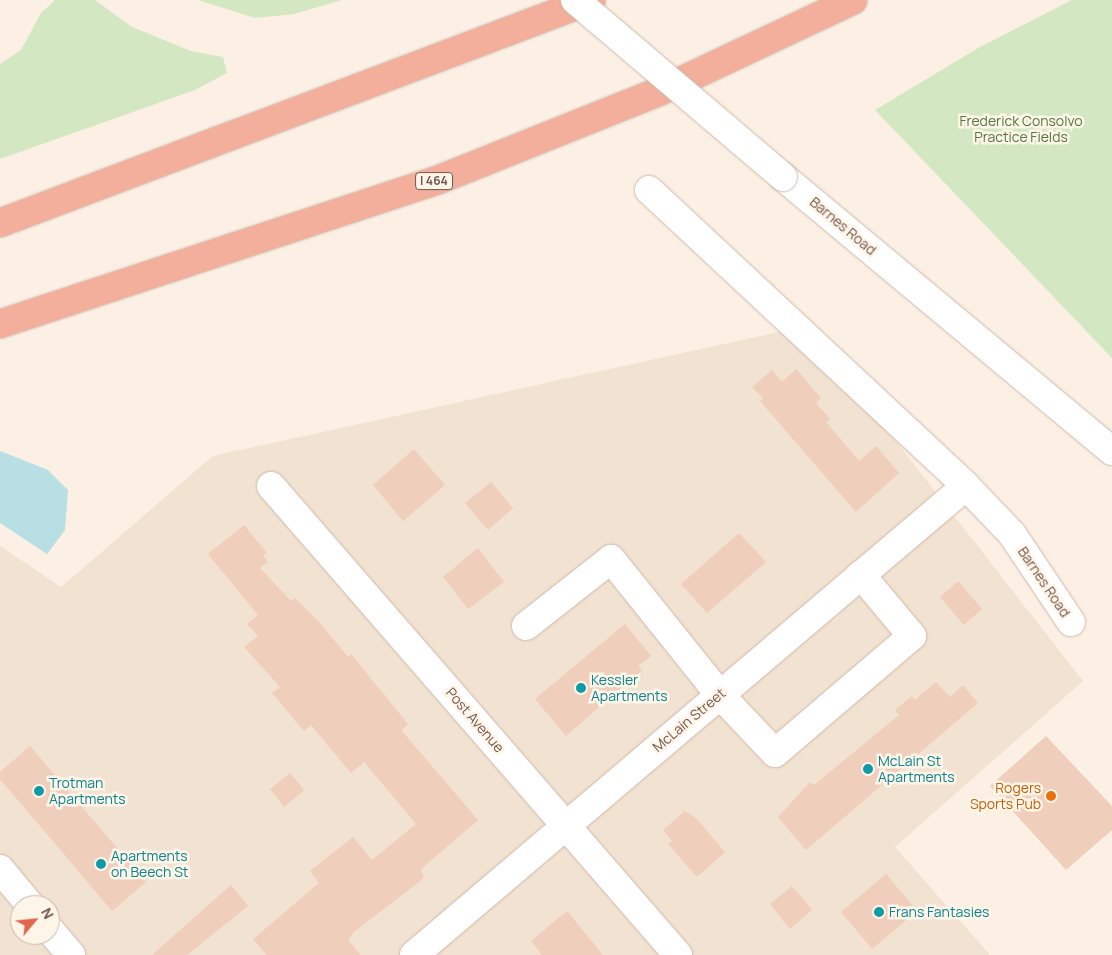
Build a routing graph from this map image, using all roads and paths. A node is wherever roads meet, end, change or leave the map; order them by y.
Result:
1 (575, 0) edge
2 (591, 0) edge
3 (853, 0) edge
4 (649, 190) dead end
5 (0, 223) edge
6 (0, 324) edge
7 (1112, 451) edge
8 (271, 486) dead end
9 (966, 486) junction
10 (860, 575) junction
11 (1071, 622) dead end
12 (526, 626) dead end
13 (719, 694) junction
14 (565, 823) junction
15 (0, 869) edge
16 (22, 895) edge
17 (60, 942) edge
18 (71, 955) edge
19 (414, 955) edge
20 (678, 955) edge

1 - 7 street, Barnes Road, bridge
2 - 5 highway
3 - 6 highway, I 464
4 - 9 street, Barnes Road
8 - 14 street, Post Avenue
9 - 10 street, McLain Street
9 - 11 street, Barnes Road
10 - 13 street, McLain Street
10 - 13 street
12 - 13 street
13 - 14 street, McLain Street
14 - 19 street, McLain Street
14 - 20 street, Post Avenue
15 - 16 street
17 - 18 street

